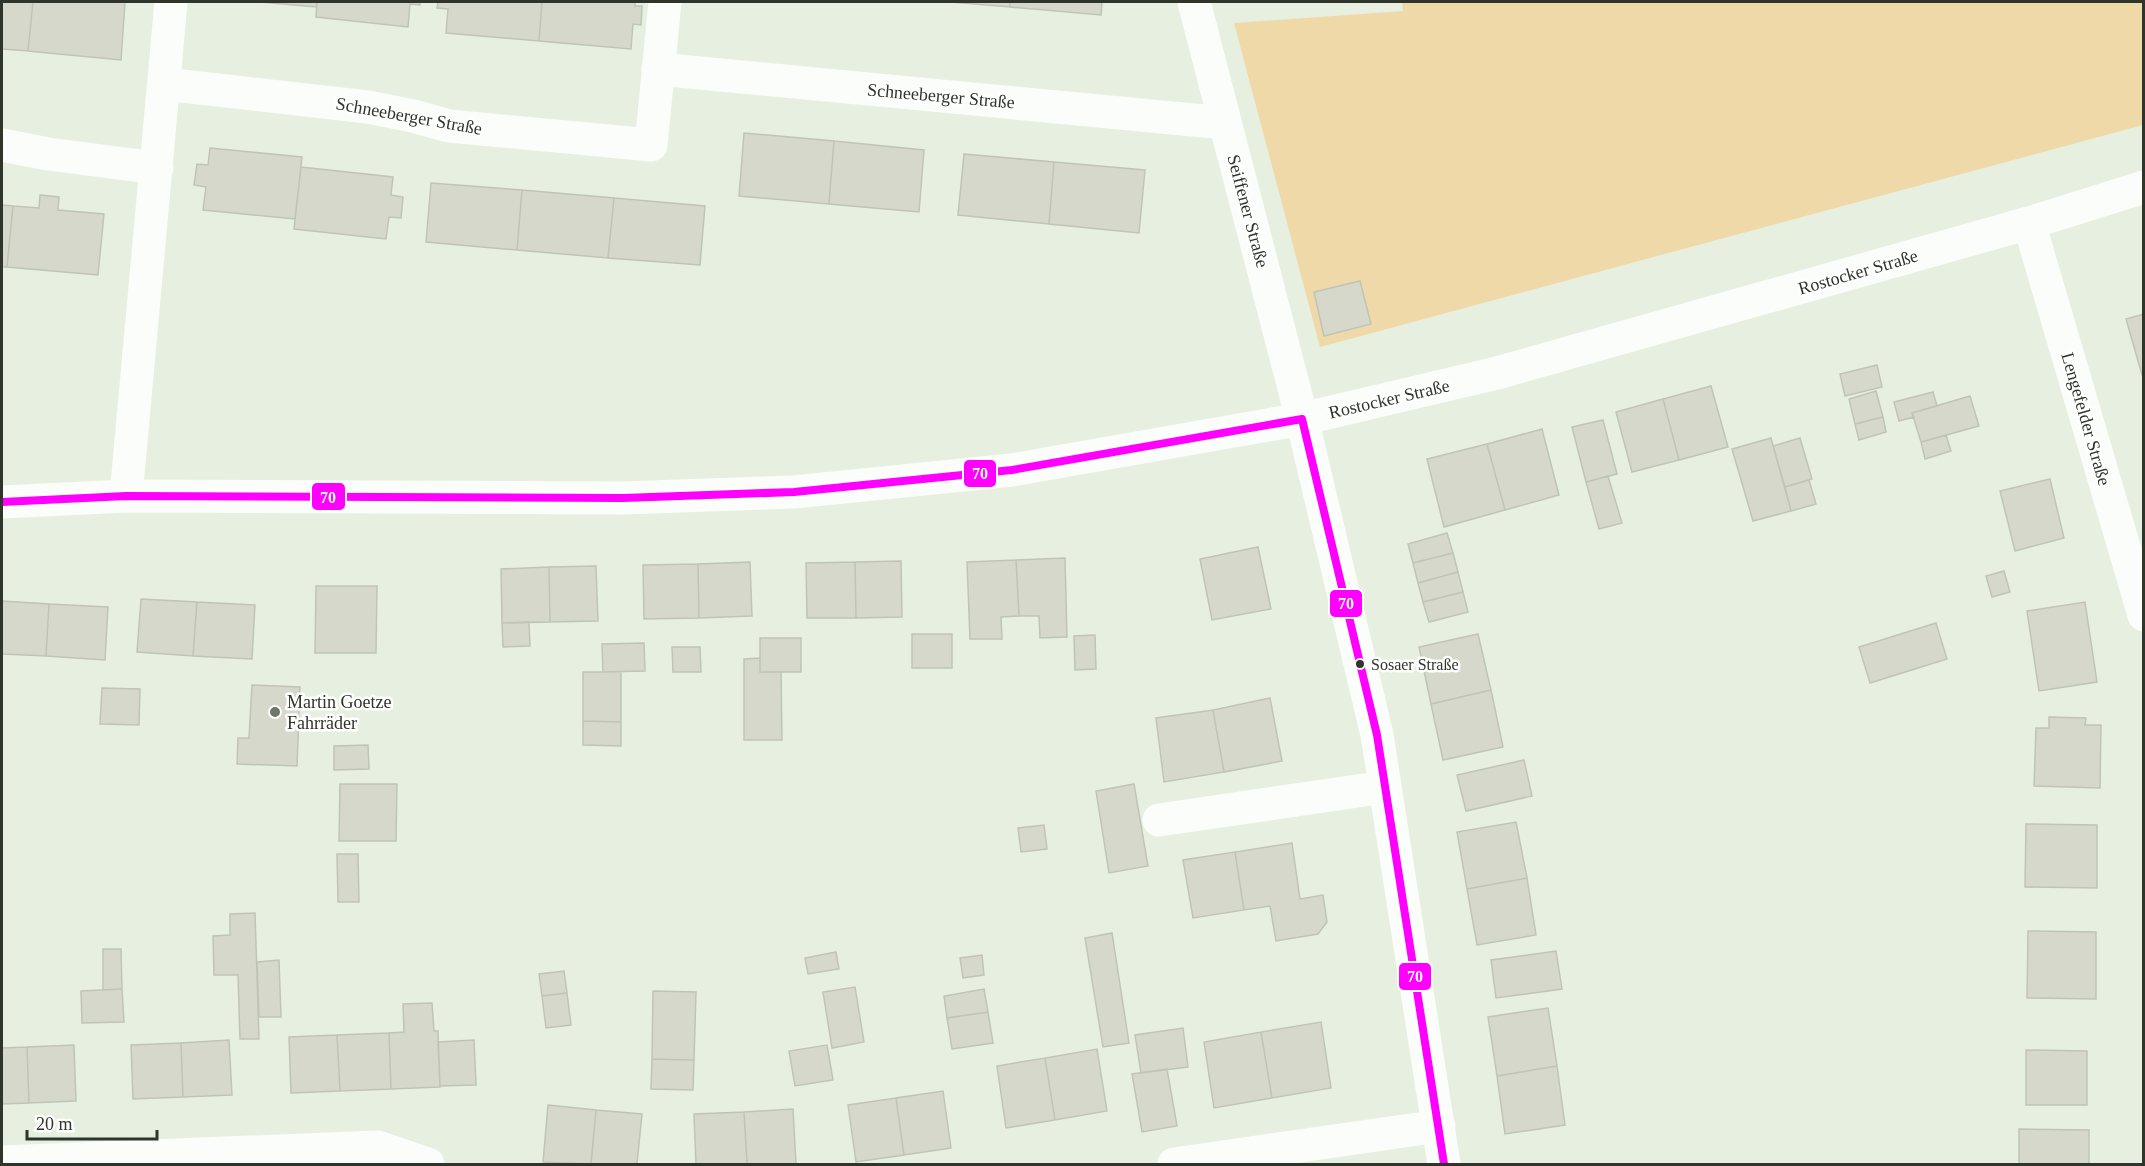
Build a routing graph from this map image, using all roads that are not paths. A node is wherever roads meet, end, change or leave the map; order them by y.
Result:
1 (171, 2) edge
2 (665, 2) edge
3 (1194, 2) edge
4 (658, 69) junction
5 (164, 84) junction
6 (1225, 123) junction
7 (2, 145) edge
8 (157, 168) junction
9 (2144, 187) edge
10 (2029, 223) junction
11 (1302, 419) junction
12 (126, 496) junction
13 (2, 502) edge
14 (2144, 615) edge
15 (1385, 787) junction
16 (1159, 820) dead end
17 (1439, 1126) junction
18 (2, 1162) edge
19 (428, 1164) edge
20 (1174, 1164) edge
21 (1444, 1164) edge

1 - 5 street
2 - 4 street, Schneeberger Straße
3 - 6 street, Seiffener Straße
4 - 5 street, Schneeberger Straße
4 - 6 street, Schneeberger Straße
5 - 8 street
6 - 11 street, Seiffener Straße
7 - 8 street
8 - 12 street
9 - 10 street, Rostocker Straße
10 - 11 street, Rostocker Straße
10 - 14 street, Lengefelder Straße
11 - 12 street, Rostocker Straße
11 - 15 street
12 - 13 street, Rostocker Straße
15 - 16 street
15 - 17 street
17 - 20 street
17 - 21 street
18 - 19 street

